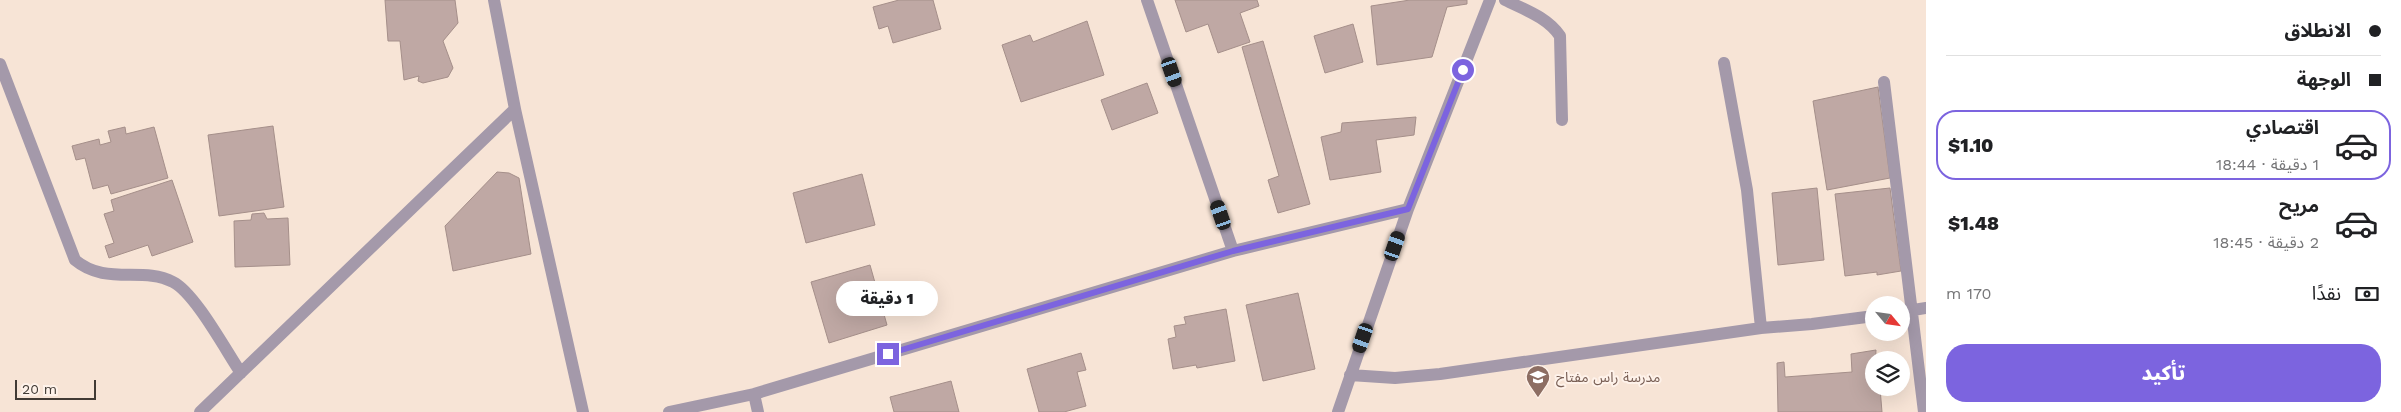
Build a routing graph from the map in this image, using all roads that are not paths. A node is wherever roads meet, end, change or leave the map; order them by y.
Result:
1 (494, 0) edge
2 (1147, 0) edge
3 (1490, 0) edge
4 (1505, 0) edge
5 (1724, 63) dead end
6 (0, 64) edge
7 (1884, 82) dead end
8 (515, 109) junction
9 (1562, 120) dead end
10 (1408, 209) junction
11 (1233, 251) junction
12 (1905, 296) edge
13 (1926, 308) edge
14 (1910, 310) edge
15 (1865, 317) edge
16 (1761, 328) junction
17 (1910, 333) edge
18 (241, 373) junction
19 (1350, 375) junction
20 (754, 394) junction
21 (200, 412) edge
22 (582, 412) edge
23 (668, 412) edge
24 (758, 412) edge
25 (1338, 412) edge
26 (1924, 412) edge

1 - 8 street
2 - 11 street
3 - 10 street
4 - 9 street
5 - 16 street
6 - 18 street
7 - 12 street
8 - 18 street
8 - 22 street
10 - 11 street
10 - 19 street
11 - 20 street
13 - 14 street
15 - 16 street
16 - 19 street
17 - 26 street
18 - 21 street
19 - 25 street
20 - 23 street
20 - 24 street

